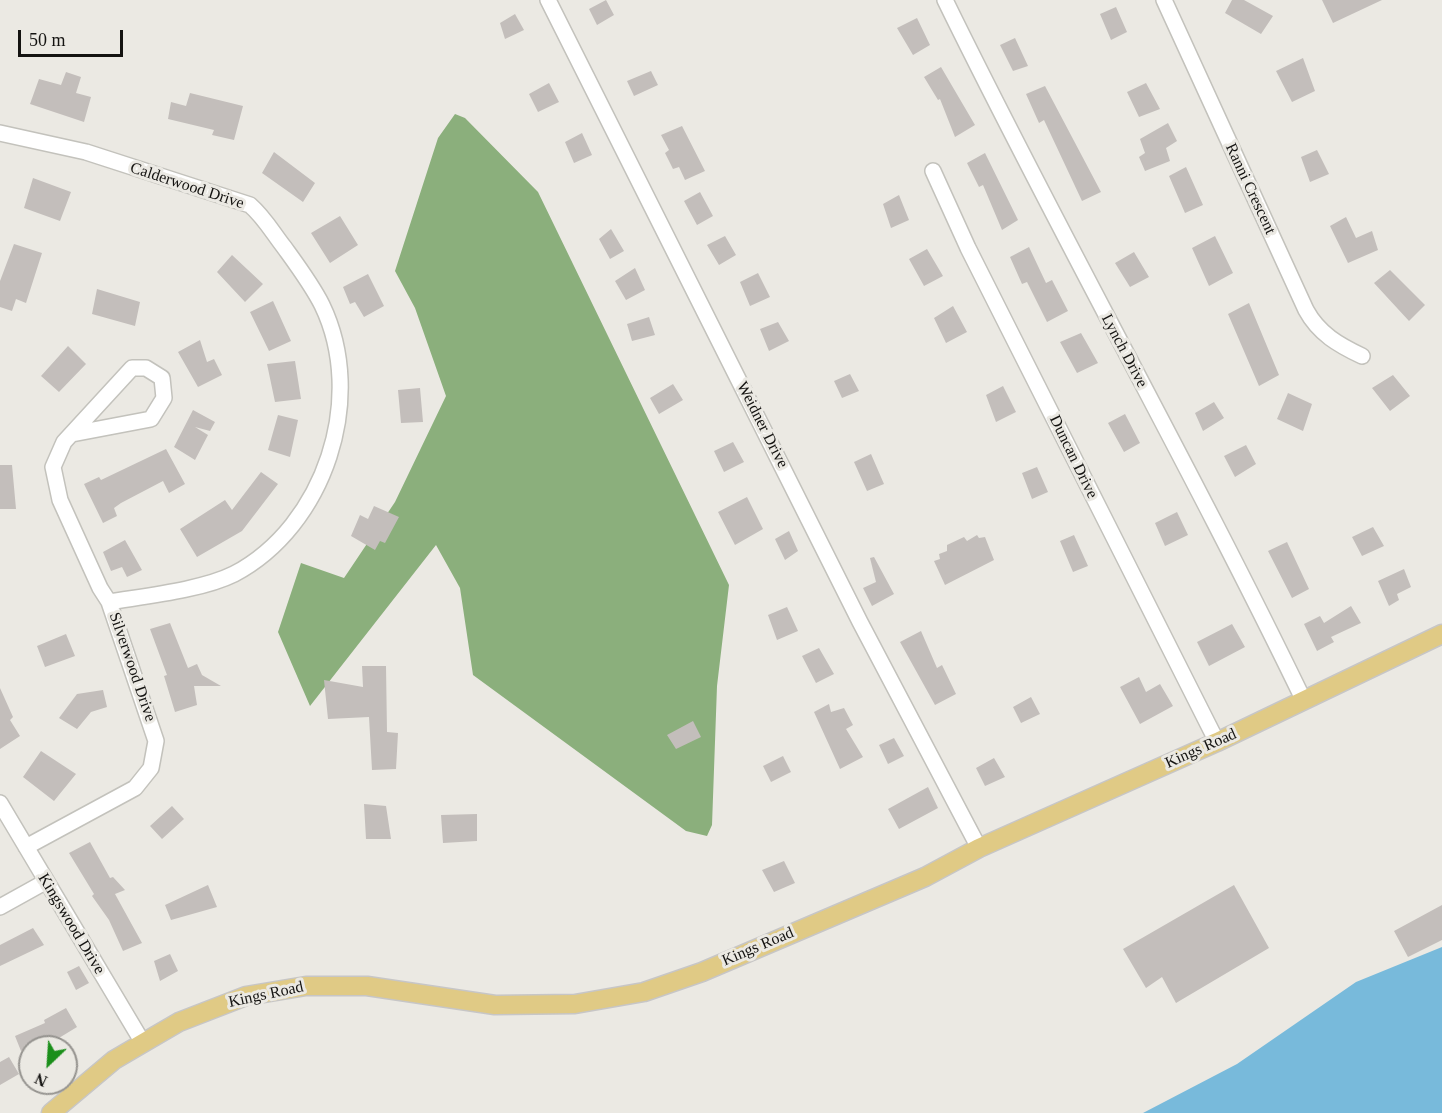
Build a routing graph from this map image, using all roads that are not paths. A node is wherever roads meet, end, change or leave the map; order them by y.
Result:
1 (548, 0) edge
2 (945, 0) edge
3 (1164, 0) edge
4 (0, 133) edge
5 (933, 171) dead end
6 (1362, 357) dead end
7 (72, 434) junction
8 (109, 602) junction
9 (1442, 634) edge
10 (1304, 701) junction
11 (1217, 742) junction
12 (0, 803) edge
13 (26, 847) junction
14 (979, 848) junction
15 (45, 882) junction
16 (0, 907) edge
17 (143, 1043) junction
18 (51, 1113) edge

1 - 14 street, Weidner Drive
2 - 10 street, Lynch Drive
3 - 6 street, Ranni Crescent
4 - 8 street, Calderwood Drive
5 - 11 street, Duncan Drive
7 - 7 street, Silverwood Drive
7 - 8 street, Silverwood Drive
8 - 13 street, Silverwood Drive
9 - 10 main road, Kings Road
10 - 11 main road, Kings Road
11 - 14 main road, Kings Road
12 - 13 street, Kingswood Drive
13 - 15 street, Kingswood Drive
14 - 17 main road, Kings Road
15 - 16 street
15 - 17 street, Kingswood Drive
17 - 18 main road, Kings Road

